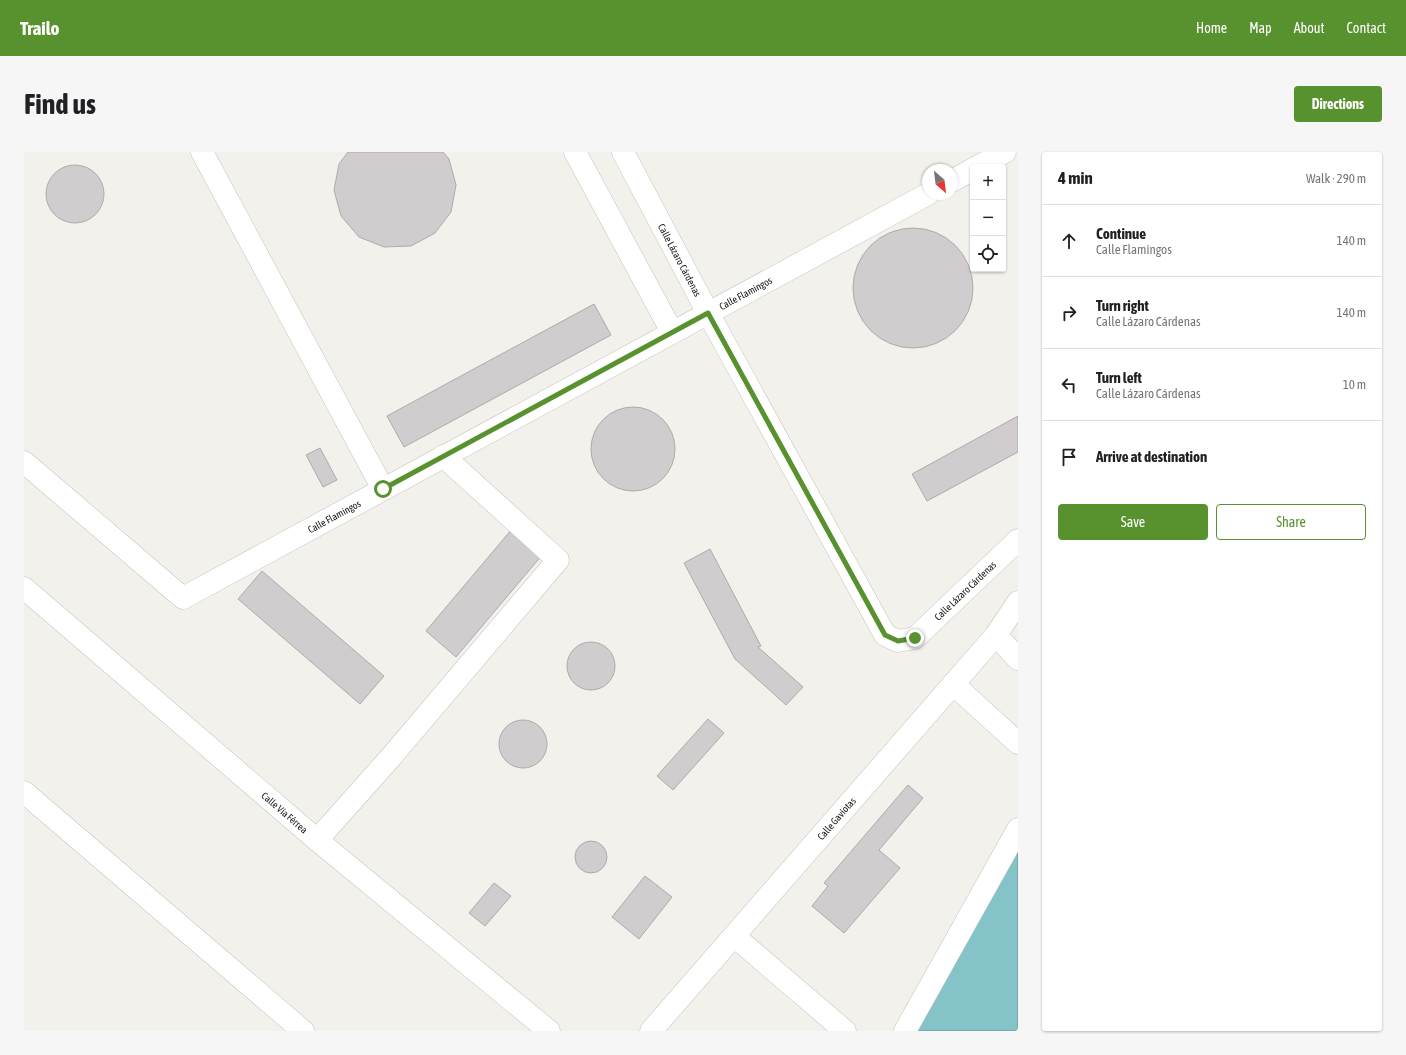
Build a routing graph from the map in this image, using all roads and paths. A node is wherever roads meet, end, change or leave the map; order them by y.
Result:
1 (202, 152) edge
2 (575, 152) edge
3 (623, 152) edge
4 (1005, 152) edge
5 (983, 164) edge
6 (970, 171) edge
7 (958, 178) edge
8 (922, 197) edge
9 (708, 313) junction
10 (672, 332) junction
11 (443, 456) junction
12 (24, 462) edge
13 (383, 489) junction
14 (1018, 540) edge
15 (24, 588) edge
16 (1018, 602) edge
17 (996, 635) junction
18 (1018, 659) edge
19 (953, 684) junction
20 (1018, 743) edge
21 (24, 792) edge
22 (1018, 829) edge
23 (317, 840) junction
24 (734, 936) junction
25 (844, 1030) edge
26 (303, 1031) edge
27 (549, 1031) edge
28 (651, 1031) edge
29 (905, 1031) edge

1 - 13 street
2 - 10 street
3 - 9 street, Calle Lázaro Cárdenas
4 - 5 street
6 - 7 street
8 - 9 street, Calle Flamingos
9 - 10 street, Calle Flamingos
9 - 14 street, Calle Lázaro Cárdenas
10 - 11 street, Calle Flamingos
11 - 13 street, Calle Flamingos
11 - 23 street
12 - 13 street, Calle Flamingos
15 - 23 street, Calle Vía Férrea
16 - 17 street, Calle Gaviotas
17 - 18 street
17 - 19 street, Calle Gaviotas
19 - 20 street
19 - 24 street, Calle Gaviotas
21 - 26 street
22 - 29 street
23 - 27 street, Calle Vía Férrea
24 - 25 street
24 - 28 street, Calle Gaviotas

